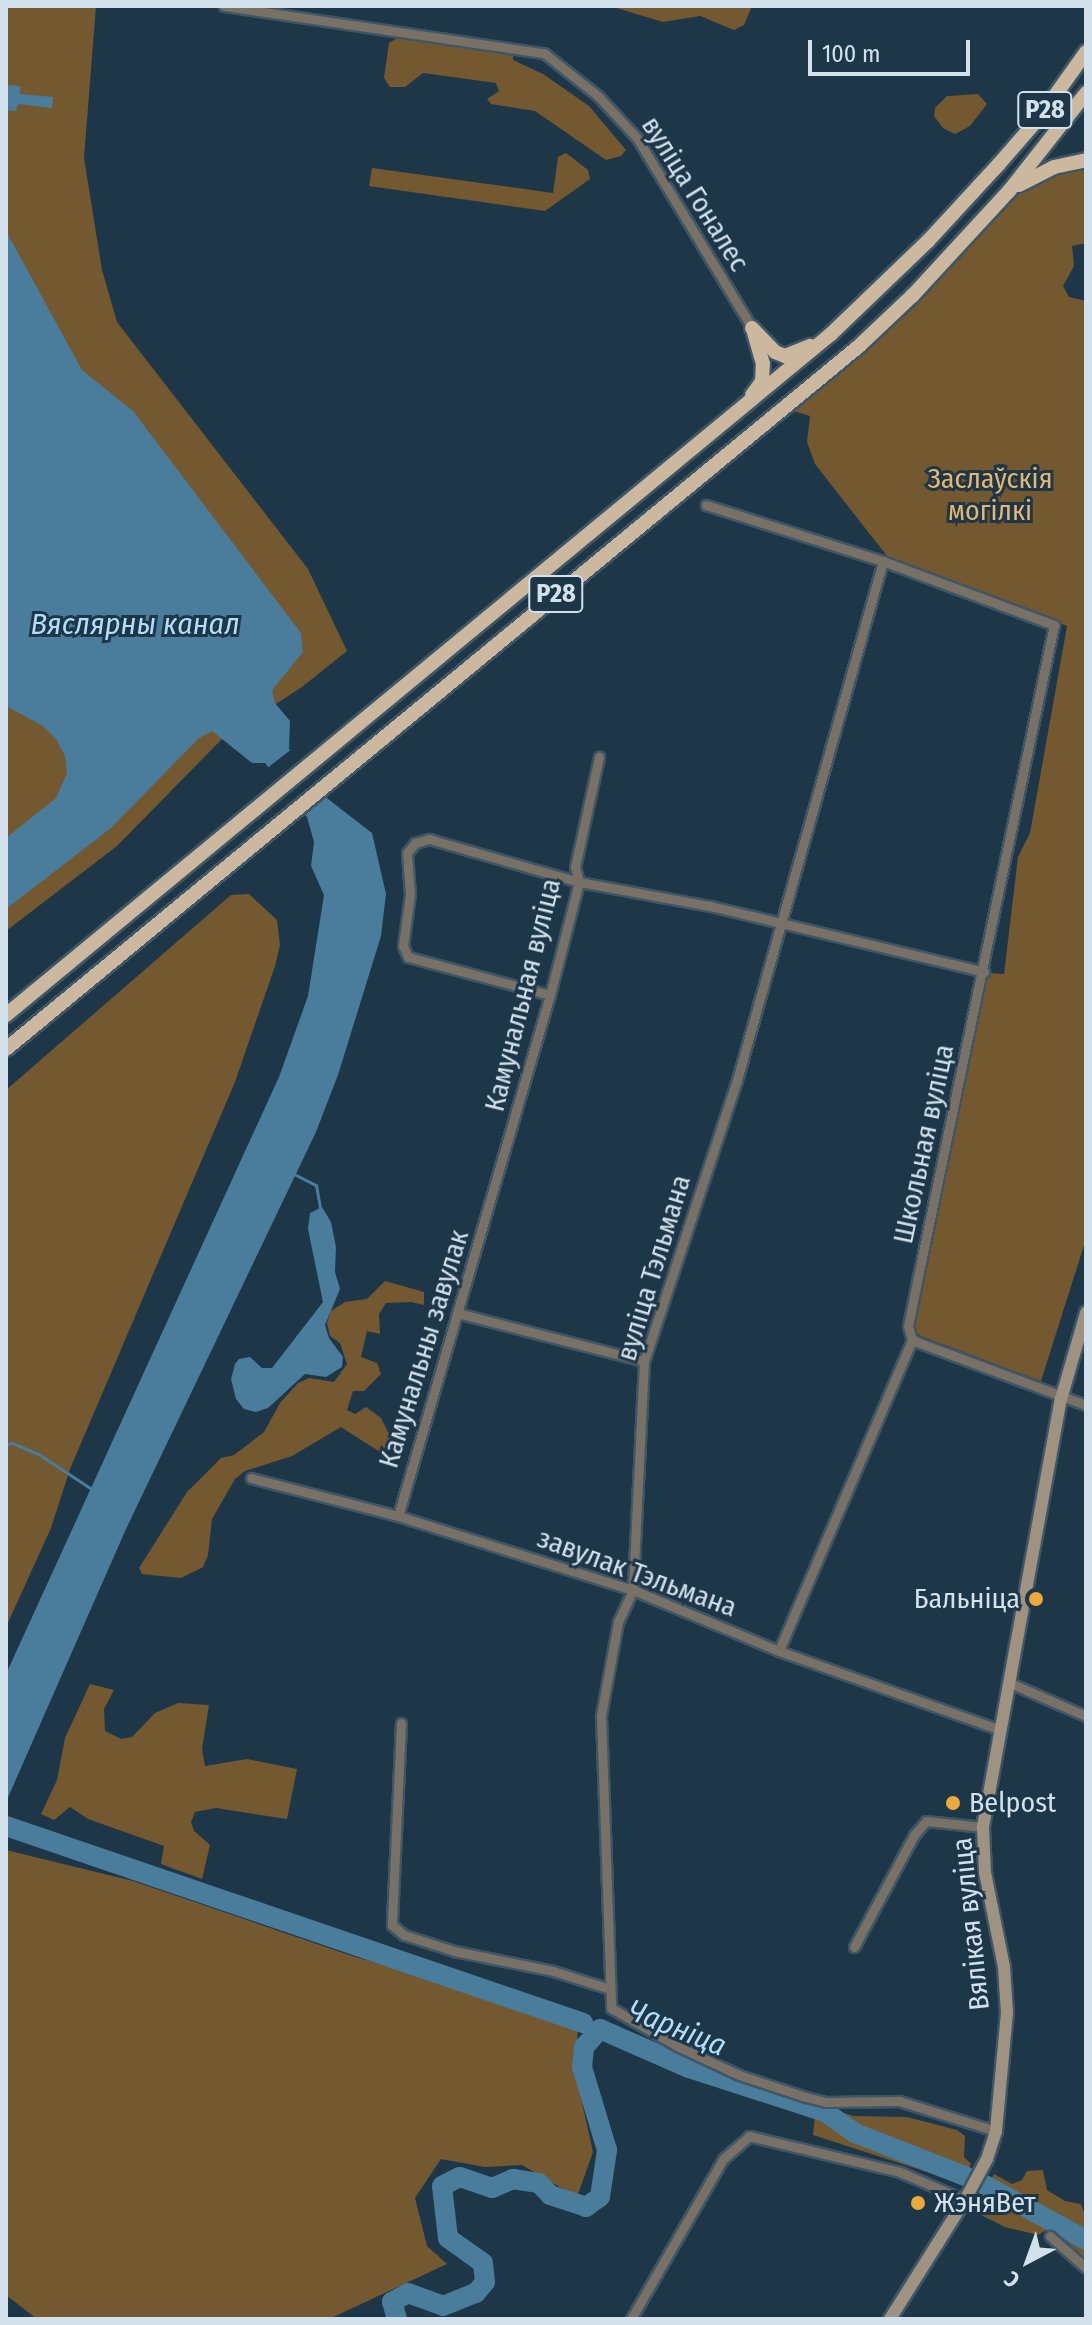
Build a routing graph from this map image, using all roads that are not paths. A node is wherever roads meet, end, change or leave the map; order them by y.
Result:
1 (224, 6) edge
2 (1086, 52) edge
3 (1086, 93) edge
4 (1086, 160) edge
5 (1009, 191) junction
6 (752, 328) junction
7 (831, 334) junction
8 (741, 410) junction
9 (706, 505) dead end
10 (883, 561) junction
11 (599, 757) dead end
12 (579, 882) junction
13 (783, 922) junction
14 (984, 972) junction
15 (550, 995) junction
16 (6, 1015) edge
17 (6, 1049) edge
18 (494, 1196) joint
19 (457, 1313) junction
20 (1086, 1313) edge
21 (912, 1340) junction
22 (644, 1361) junction
23 (1061, 1399) junction
24 (1086, 1405) edge
25 (251, 1478) dead end
26 (398, 1516) junction
27 (633, 1590) junction
28 (779, 1651) junction
29 (1010, 1683) junction
30 (1086, 1716) edge
31 (401, 1723) dead end
32 (1001, 1730) junction
33 (983, 1827) junction
34 (854, 1947) dead end
35 (610, 1989) junction
36 (996, 2131) junction
37 (965, 2200) junction
38 (1050, 2236) dead end
39 (1086, 2268) edge
40 (631, 2319) edge
41 (890, 2319) edge

1 - 6 street, вуліца Гоналес
2 - 7 highway, Р28
3 - 5 highway, Р28
4 - 5 highway
5 - 17 highway, Р28
6 - 7 highway
6 - 8 highway
7 - 8 highway, Р28
8 - 16 highway, Р28
9 - 10 street
10 - 13 street, вуліца Тэльмана
10 - 14 street, Школьная вуліца
11 - 12 street, Камунальная вуліца
12 - 13 street
12 - 15 street, Камунальная вуліца
12 - 15 street
13 - 14 street
13 - 22 street, вуліца Тэльмана
14 - 21 street, Школьная вуліца
15 - 18 street, Камунальная вуліца
18 - 19 street, Камунальны завулак
19 - 22 street
19 - 26 street, Камунальны завулак
20 - 23 main road, Вялікая вуліца
21 - 23 street
21 - 28 street, Школьная вуліца
22 - 27 street, вуліца Тэльмана
23 - 24 street
23 - 29 main road, Вялікая вуліца
25 - 26 street, завулак Тэльмана
26 - 27 street, завулак Тэльмана
27 - 28 street, завулак Тэльмана
27 - 35 street, вуліца Тэльмана
28 - 32 street, завулак Тэльмана
29 - 30 street
29 - 32 main road, Вялікая вуліца
31 - 35 street
32 - 33 main road, Вялікая вуліца
33 - 34 street
33 - 36 main road, Вялікая вуліца
35 - 36 street, вуліца Тэльмана
36 - 37 main road, Вялікая вуліца
37 - 40 street
37 - 41 main road, Вялікая вуліца
38 - 39 street

